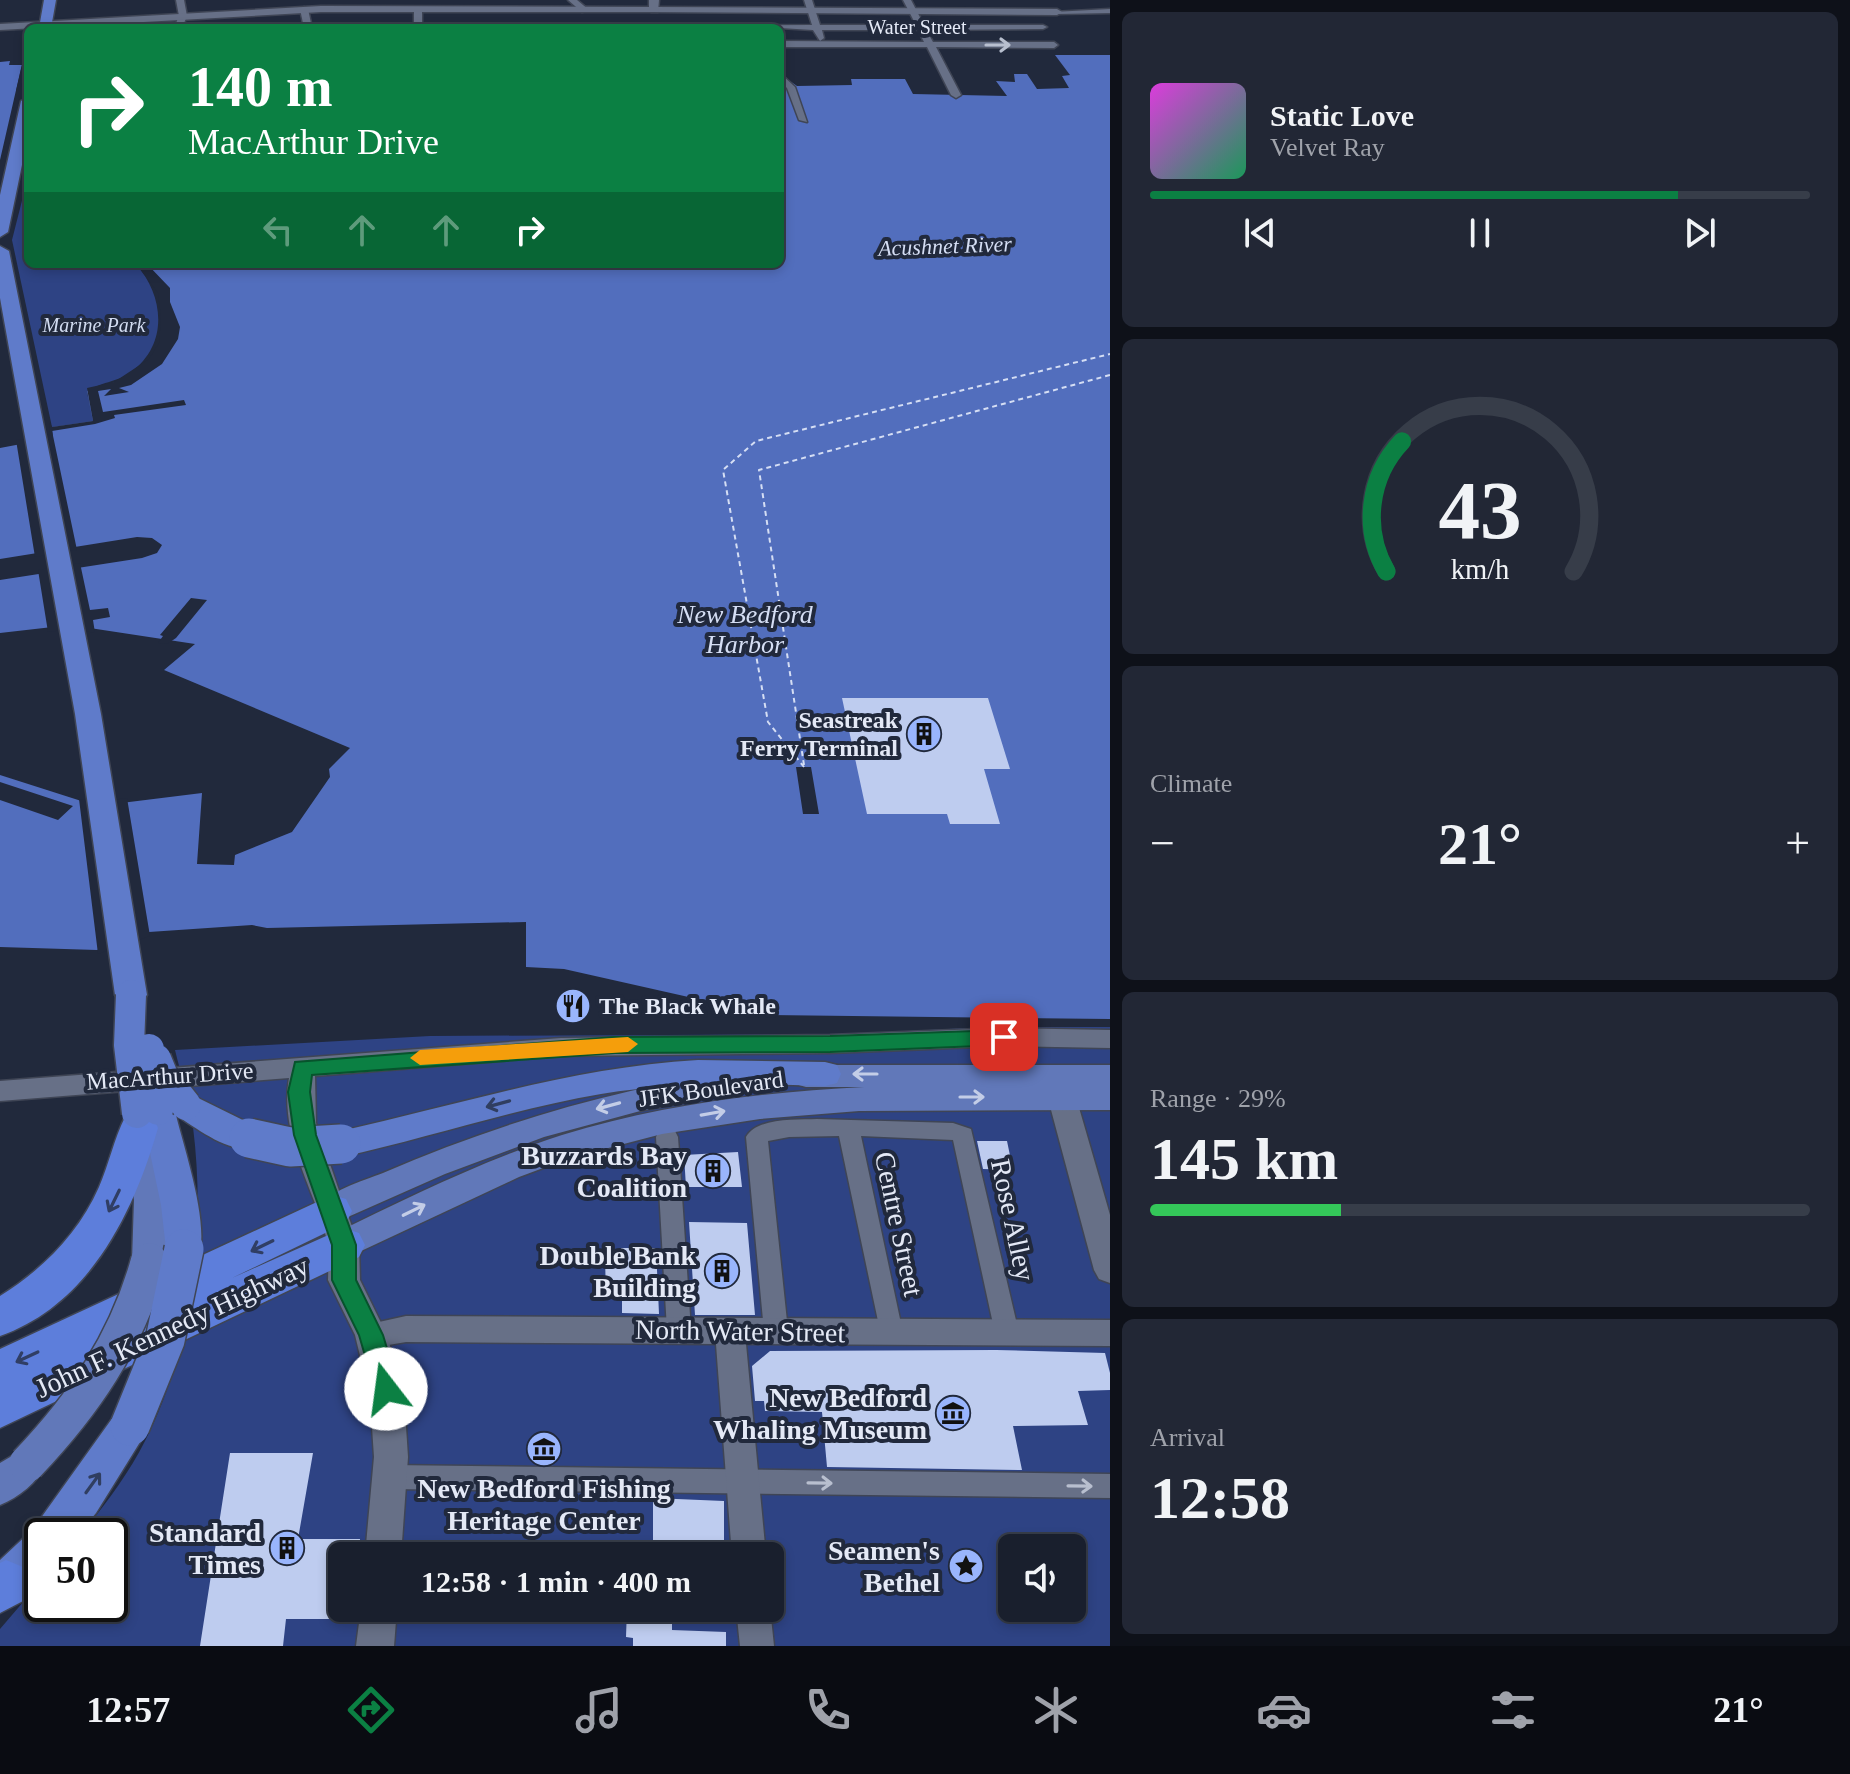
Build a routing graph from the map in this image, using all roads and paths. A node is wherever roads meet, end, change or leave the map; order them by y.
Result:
1 (50, 0) edge
2 (180, 0) edge
3 (572, 0) edge
4 (907, 0) edge
5 (1047, 0) edge
6 (654, 5) edge
7 (811, 5) edge
8 (304, 9) junction
9 (418, 9) junction
10 (585, 10) junction
11 (913, 11) junction
12 (1110, 11) edge
13 (1032, 12) junction
14 (1057, 12) junction
15 (180, 22) edge
16 (45, 24) edge
17 (112, 24) edge
18 (307, 24) edge
19 (418, 24) edge
20 (663, 24) edge
21 (24, 26) edge
22 (817, 26) junction
23 (0, 27) edge
24 (921, 27) junction
25 (1043, 27) junction
26 (784, 29) edge
27 (784, 44) edge
28 (821, 44) junction
29 (931, 45) junction
30 (784, 80) edge
31 (956, 95) dead end
32 (804, 120) dead end
33 (24, 121) edge
34 (0, 232) edge
35 (0, 251) edge
36 (131, 995) junction
37 (1110, 1039) edge
38 (303, 1068) junction
39 (825, 1074) junction
40 (1110, 1076) edge
41 (1058, 1085) junction
42 (0, 1091) edge
43 (1110, 1098) edge
44 (155, 1114) junction
45 (848, 1128) junction
46 (667, 1137) dead end
47 (338, 1228) junction
48 (1110, 1270) edge
49 (0, 1318) edge
50 (679, 1330) junction
51 (730, 1331) junction
52 (776, 1331) junction
53 (891, 1333) junction
54 (1007, 1333) junction
55 (1110, 1333) edge
56 (371, 1335) junction
57 (0, 1370) edge
58 (0, 1408) edge
59 (13, 1476) edge
60 (390, 1477) junction
61 (742, 1482) junction
62 (1110, 1486) edge
63 (66, 1518) edge
64 (384, 1542) edge
65 (748, 1542) edge
66 (24, 1565) edge
67 (2, 1588) edge
68 (378, 1622) edge
69 (754, 1622) edge
70 (375, 1646) edge
71 (757, 1646) edge

1 - 16 highway
2 - 15 street
3 - 10 street
4 - 11 street
5 - 14 street
6 - 7 street
6 - 10 main road
6 - 20 street
7 - 11 street
7 - 22 street
8 - 9 main road
8 - 15 main road
8 - 18 street
9 - 10 main road
9 - 19 street
11 - 13 street
11 - 24 street
12 - 14 street
13 - 14 street
13 - 25 street
15 - 17 main road
21 - 23 main road
22 - 24 street
22 - 26 street
22 - 28 street
24 - 25 street
24 - 29 street
29 -> 25 street, Water Street
27 - 28 street, Water Street
28 - 29 street, Water Street
29 - 31 street
30 - 32 street
33 - 34 highway
35 - 36 highway
36 - 44 highway, bridge
36 - 44 highway, bridge
37 - 38 street, MacArthur Drive
38 - 42 street, MacArthur Drive
38 - 47 street
41 -> 39 main road, JFK Boulevard
39 -> 44 highway, bridge
39 -> 47 main road, JFK Boulevard
40 - 41 main road, JFK Boulevard
41 - 43 main road, JFK Boulevard
47 -> 41 main road, JFK Boulevard
41 - 48 main road
44 -> 49 highway
44 - 59 main road, bridge
63 -> 44 highway, bridge
45 - 52 street
45 - 53 street, Centre Street
45 - 54 street, Rose Alley
46 - 50 street
47 - 56 main road
47 -> 57 highway, John F. Kennedy Highway
47 - 58 highway, John F. Kennedy Highway
50 - 51 street, North Water Street
50 - 56 street, North Water Street
51 - 52 street, North Water Street
51 - 61 street
52 - 53 street, North Water Street
53 - 54 street, North Water Street
54 - 55 street, North Water Street
56 - 60 main road
60 - 61 street
60 - 64 main road
61 -> 62 street
61 - 65 street
66 - 67 highway
68 - 70 main road
69 - 71 street

